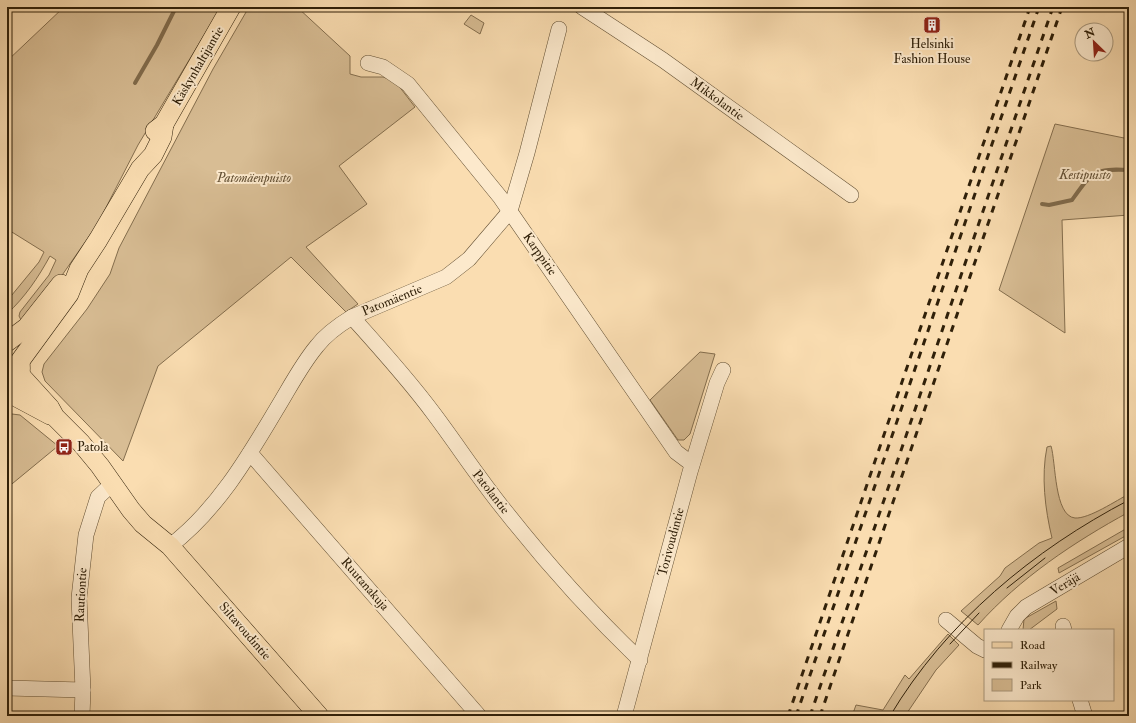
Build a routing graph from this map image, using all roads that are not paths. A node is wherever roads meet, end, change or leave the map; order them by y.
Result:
1 (231, 7) edge
2 (582, 7) edge
3 (559, 28) dead end
4 (368, 62) dead end
5 (851, 195) dead end
6 (510, 211) junction
7 (79, 269) junction
8 (352, 317) junction
9 (7, 342) edge
10 (7, 346) edge
11 (20, 368) junction
12 (723, 370) dead end
13 (7, 391) edge
14 (55, 417) junction
15 (250, 453) junction
16 (692, 464) junction
17 (113, 483) junction
18 (170, 546) junction
19 (1129, 546) edge
20 (946, 620) dead end
21 (1010, 629) edge
22 (984, 650) edge
23 (640, 660) junction
24 (7, 688) edge
25 (83, 690) junction
26 (1080, 701) edge
27 (82, 716) edge
28 (319, 716) edge
29 (479, 716) edge
30 (624, 716) edge
31 (1085, 716) edge

1 - 7 main road, Käskynhaltijantie
2 - 5 street, Mikkolantie
3 - 6 street, Patomäentie
4 - 6 street, Karppitie
6 - 8 street, Patomäentie
6 - 16 street, Karppitie
7 - 9 main road, Käskynhaltijantie
7 - 11 main road, Käskynhaltijantie
8 - 15 street, Patomäentie
8 - 23 street, Patolantie
10 - 11 main road, Siltavoudintie
11 - 13 main road, Käskynhaltijantie
11 - 14 main road, Siltavoudintie
12 - 16 street, Torivoudintie
13 - 14 main road, Siltavoudintie
14 - 17 main road, Siltavoudintie
15 - 18 street, Patomäentie
15 - 29 street, Ruutanakuja
16 - 23 street, Torivoudintie
17 - 18 main road, Siltavoudintie
17 - 25 street, Rautiontie
18 - 28 main road, Siltavoudintie
19 - 21 street, Veräjä
20 - 22 street
23 - 30 street, Torivoudintie
24 - 25 street
25 - 27 street, Rautiontie
26 - 31 street

